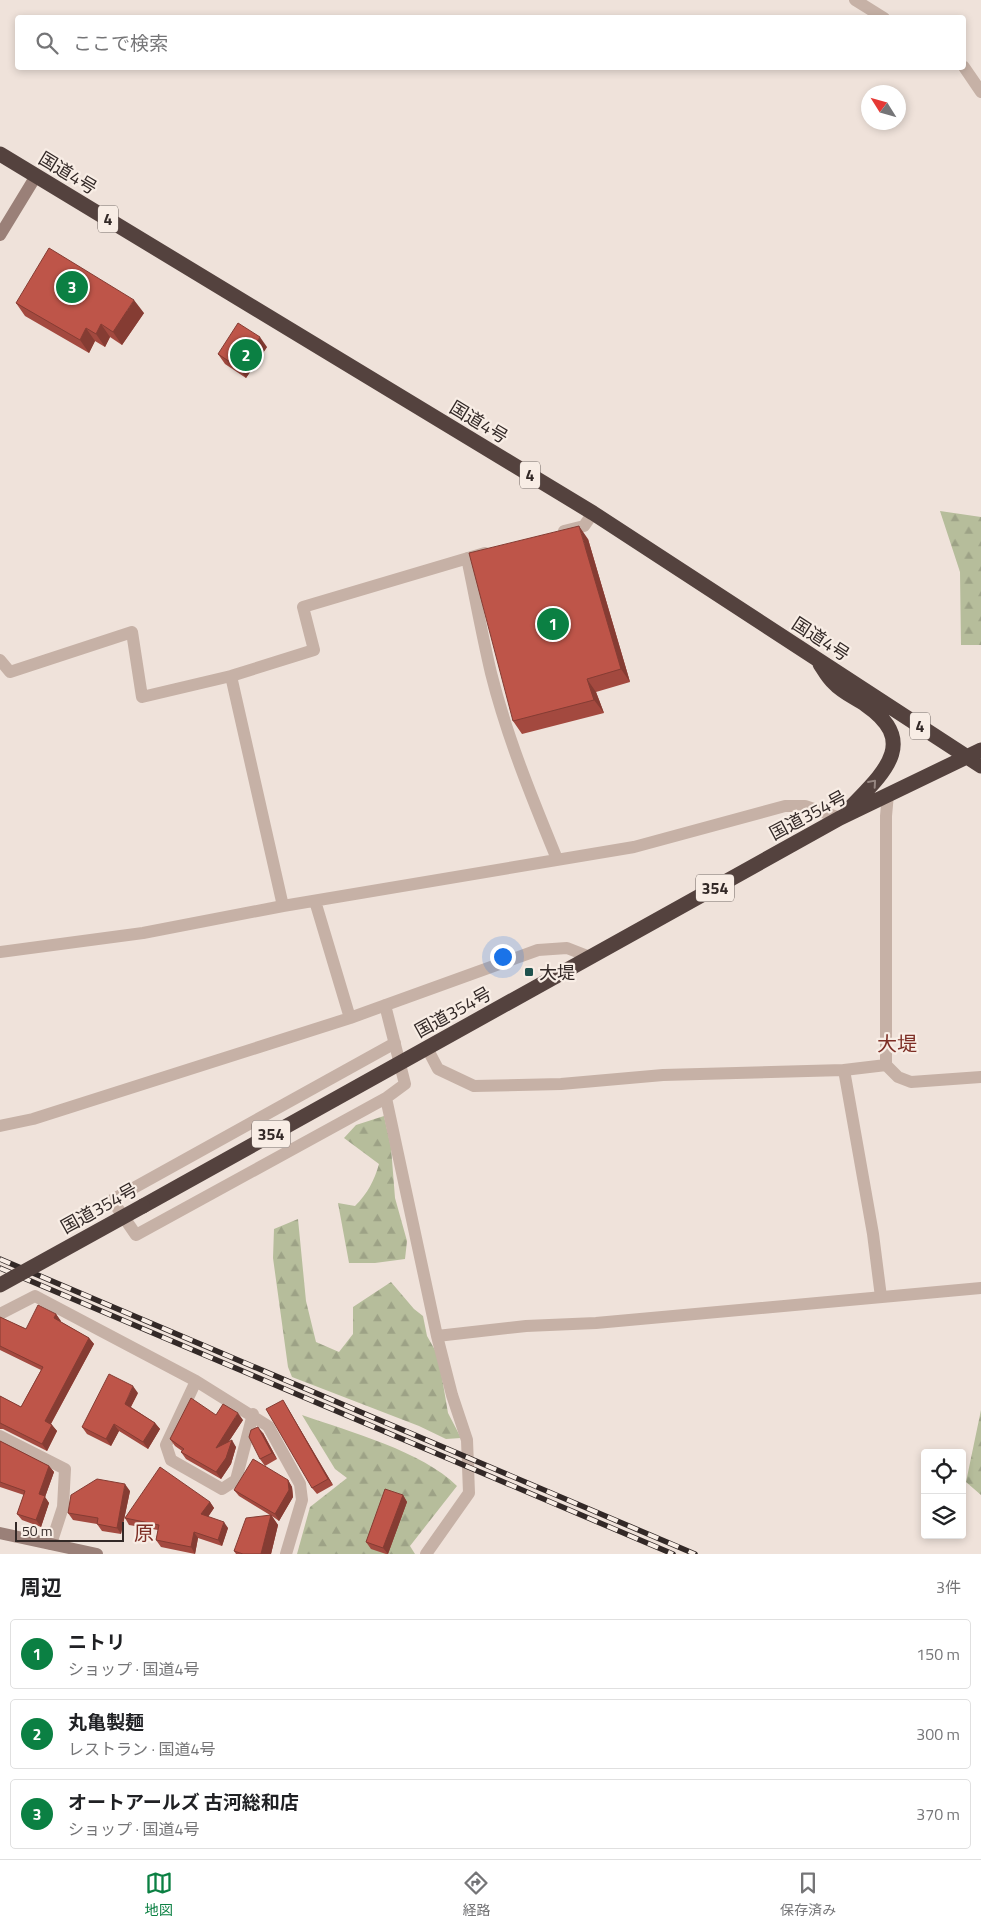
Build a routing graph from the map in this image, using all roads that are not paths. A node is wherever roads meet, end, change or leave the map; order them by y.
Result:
1 (855, 0) edge
2 (879, 15) edge
3 (966, 70) edge
4 (981, 92) edge
5 (0, 154) edge
6 (36, 176) junction
7 (0, 235) edge
8 (593, 513) junction
9 (548, 536) edge
10 (494, 550) edge
11 (467, 558) junction
12 (815, 657) junction
13 (0, 660) edge
14 (231, 676) junction
15 (981, 750) edge
16 (966, 756) junction
17 (981, 766) edge
18 (888, 794) junction
19 (840, 818) junction
20 (557, 859) junction
21 (315, 901) junction
22 (282, 906) junction
23 (0, 952) edge
24 (590, 957) junction
25 (385, 1005) junction
26 (350, 1018) junction
27 (395, 1043) junction
28 (426, 1048) junction
29 (400, 1063) junction
30 (886, 1065) junction
31 (844, 1070) junction
32 (981, 1076) edge
33 (386, 1098) junction
34 (0, 1126) edge
35 (0, 1285) edge
36 (981, 1288) edge
37 (881, 1297) junction
38 (0, 1314) edge
39 (437, 1336) junction
40 (196, 1381) junction
41 (253, 1414) junction
42 (0, 1436) edge
43 (0, 1534) edge
44 (51, 1544) junction
45 (97, 1554) edge
46 (286, 1554) edge
47 (426, 1554) edge

1 - 2 street
3 - 4 street
5 - 6 highway, 国道4号 / 4
6 - 7 main road
6 - 8 highway, 国道4号 / 4
8 - 9 street
8 - 12 highway, 国道4号 / 4
10 - 11 street
11 - 14 street
11 - 20 street
12 - 16 highway, 国道4号 / 4
19 -> 12 highway
13 - 14 street
14 - 22 street
15 - 16 highway, 国道354号 / 354
16 - 17 highway, 国道4号 / 4
16 - 18 highway, 国道354号 / 354
18 - 19 highway, 国道354号 / 354
18 - 30 street
19 - 20 street
19 - 24 highway, 国道354号 / 354
20 - 21 street
21 - 22 street
21 - 26 street
22 - 23 street
24 - 25 street
24 - 28 highway, 国道354号 / 354
25 - 26 street
25 - 27 street
26 - 34 street
27 - 29 street
27 - 33 street
28 - 29 highway, 国道354号 / 354
28 - 31 street
29 - 33 street
29 - 35 highway, 国道354号 / 354, bridge
30 - 31 street
30 - 32 street
31 - 37 street
33 - 39 street
36 - 37 street
37 - 39 street
38 - 40 street
39 - 47 street
40 - 41 street
40 - 41 street
41 - 46 street
42 - 44 street
43 - 44 main road
44 - 45 main road

